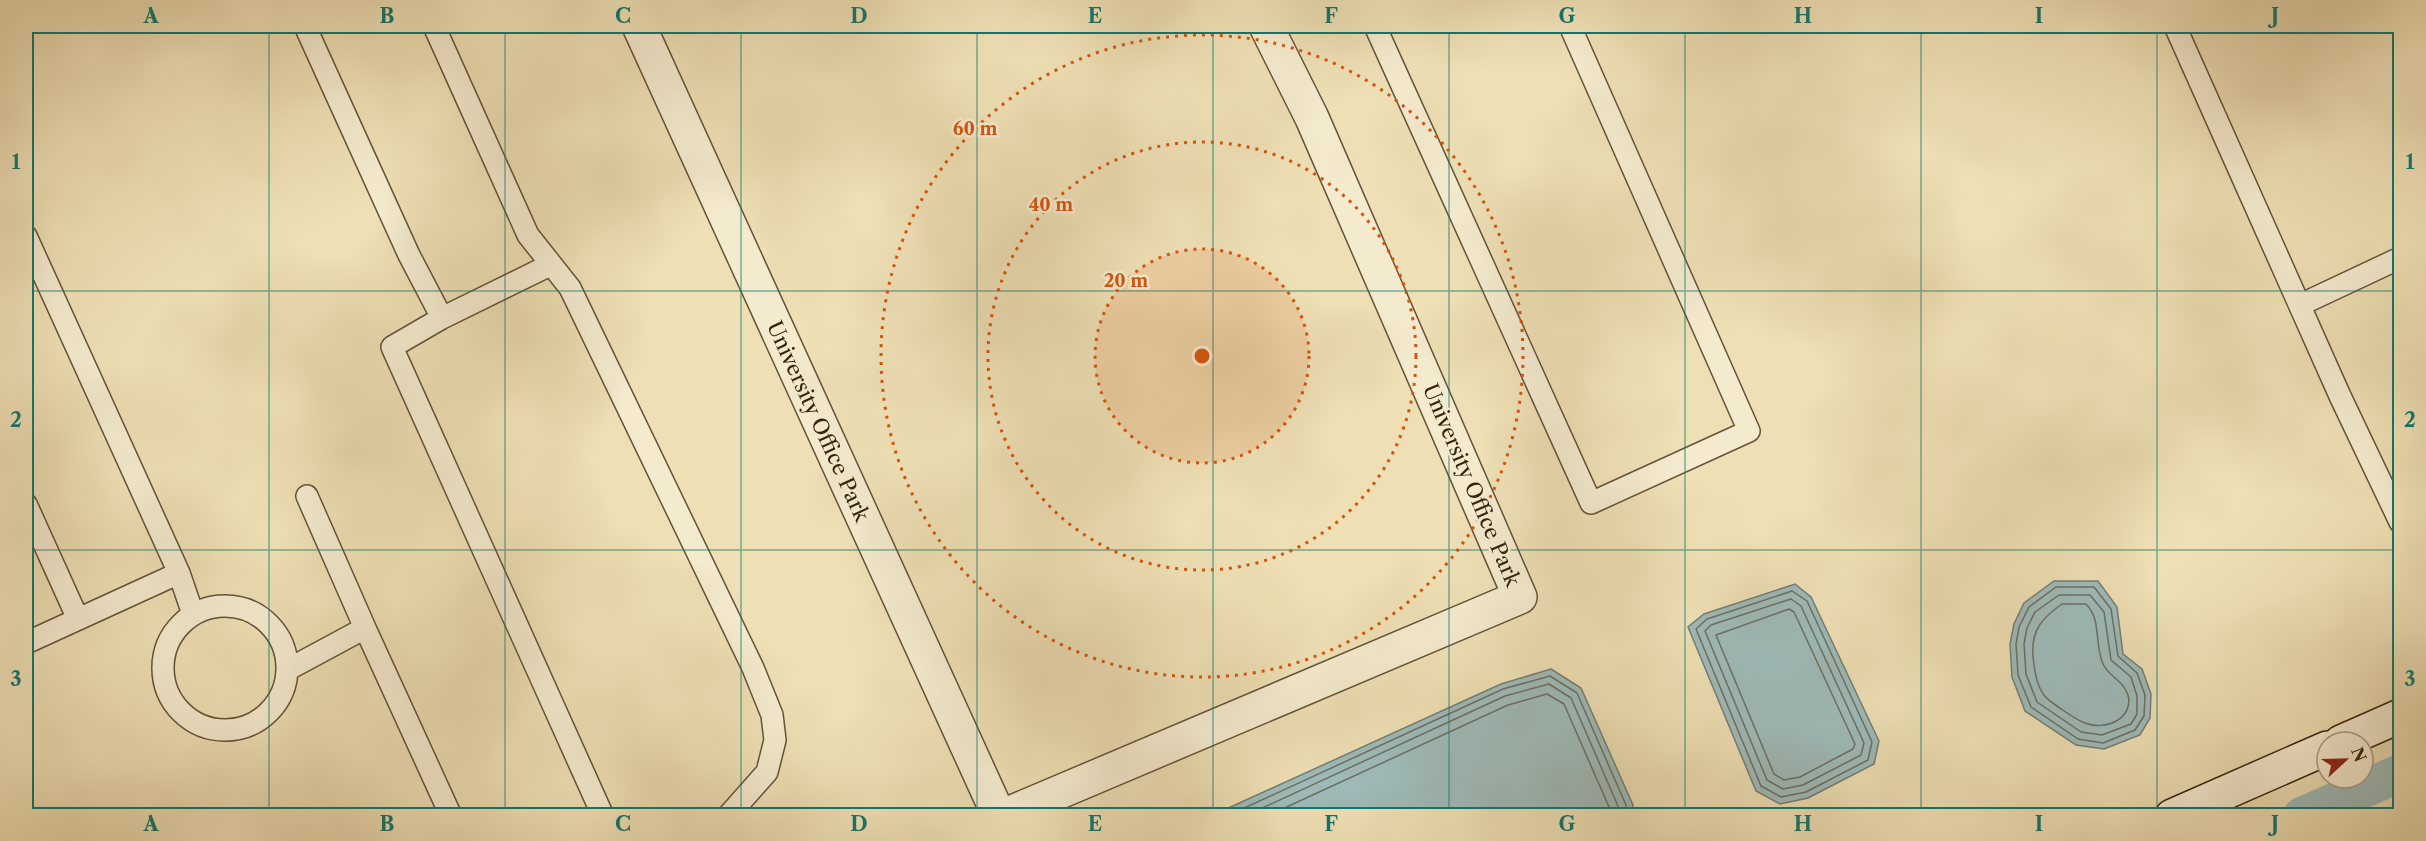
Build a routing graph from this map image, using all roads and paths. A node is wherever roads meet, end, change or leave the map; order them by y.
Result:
1 (305, 26) edge
2 (434, 26) edge
3 (639, 26) edge
4 (1266, 26) edge
5 (1375, 26) edge
6 (1570, 26) edge
7 (2175, 26) edge
8 (26, 236) edge
9 (2400, 258) edge
10 (550, 265) junction
11 (2300, 305) junction
12 (442, 318) junction
13 (307, 496) dead end
14 (26, 504) edge
15 (2400, 522) edge
16 (179, 573) junction
17 (193, 614) junction
18 (78, 619) junction
19 (365, 628) junction
20 (26, 643) edge
21 (287, 670) junction
22 (2400, 716) edge
23 (2368, 730) edge
24 (2315, 753) edge
25 (451, 816) edge
26 (603, 816) edge
27 (728, 816) edge
28 (1001, 816) edge
29 (2172, 816) edge

1 - 12 lane
2 - 10 lane
3 - 28 street, University Office Park
4 - 28 street, University Office Park
5 - 6 lane
7 - 11 lane
8 - 16 lane
9 - 11 lane
10 - 12 lane
10 - 27 lane
11 - 15 lane
12 - 26 lane
13 - 19 lane
14 - 18 lane
16 - 17 lane
16 - 18 lane
17 - 21 lane
17 - 21 lane
18 - 20 lane
19 - 21 lane
19 - 25 lane
22 - 23 street
24 - 29 street

